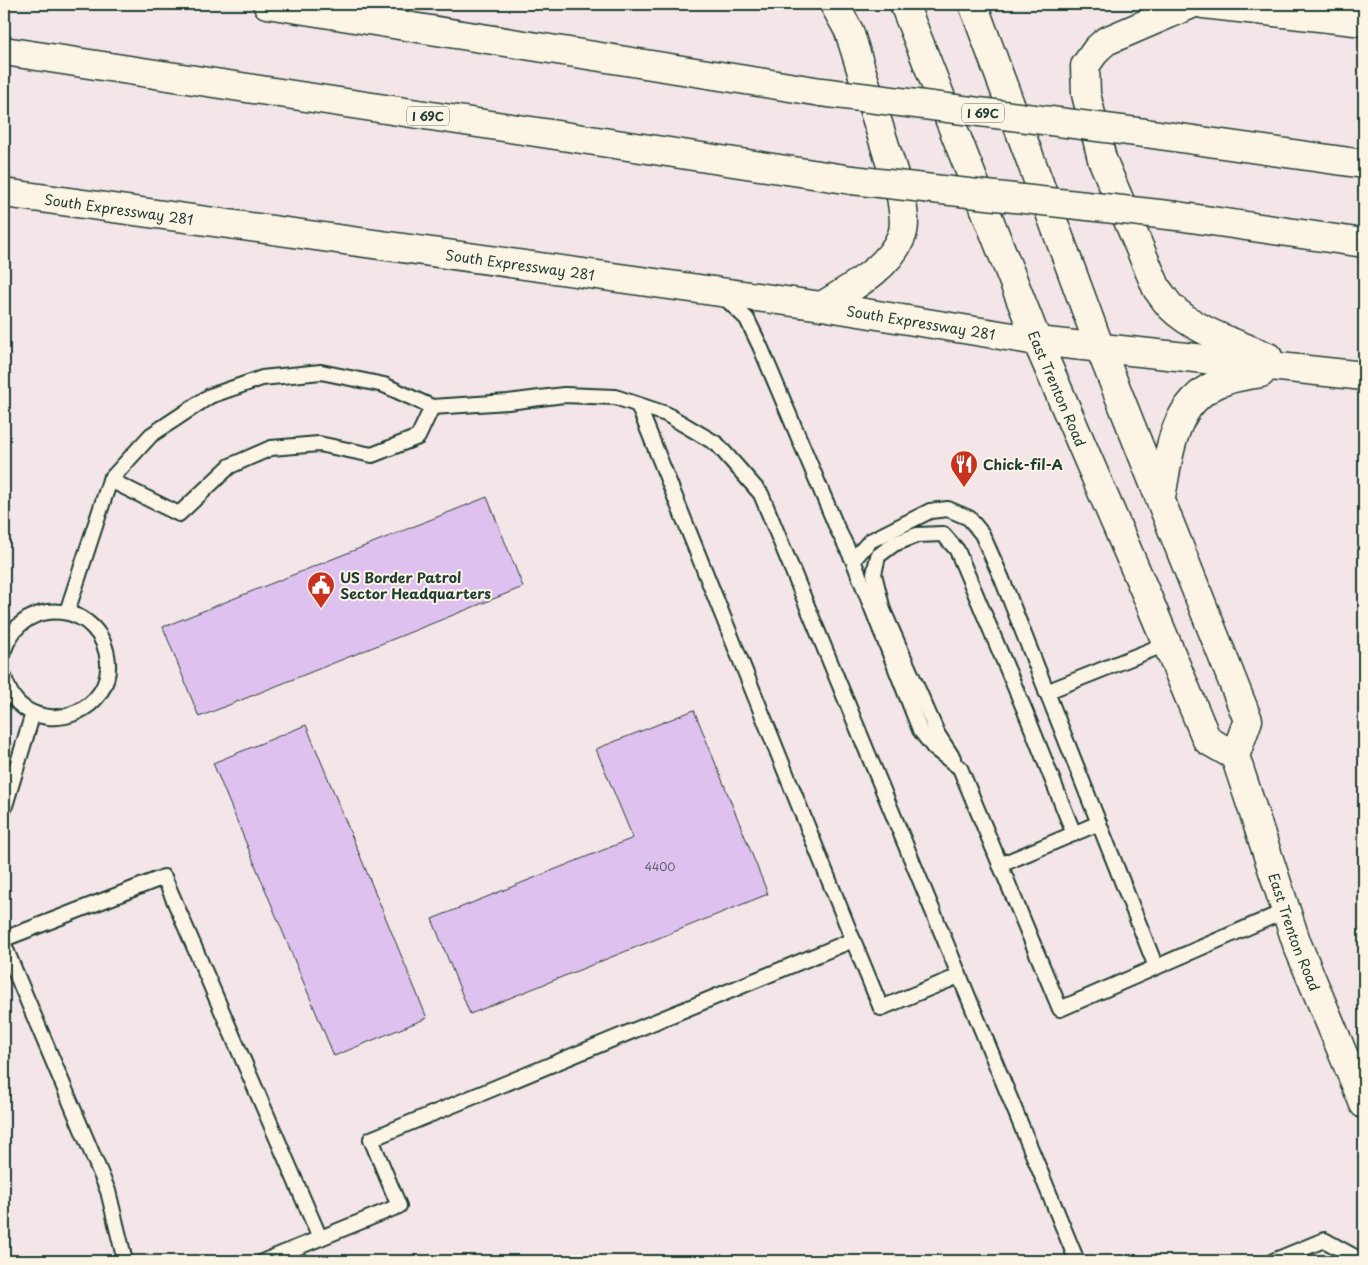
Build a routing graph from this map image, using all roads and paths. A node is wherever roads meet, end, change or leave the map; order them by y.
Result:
1 (267, 4) edge
2 (834, 4) edge
3 (904, 4) edge
4 (972, 4) edge
5 (1192, 4) edge
6 (1203, 4) edge
7 (1364, 22) edge
8 (4, 51) edge
9 (4, 57) edge
10 (69, 62) junction
11 (1364, 164) edge
12 (4, 193) edge
13 (1364, 243) edge
14 (719, 292) junction
15 (822, 306) junction
16 (1037, 341) junction
17 (1100, 348) junction
18 (1292, 368) junction
19 (1364, 376) edge
20 (638, 405) junction
21 (432, 407) junction
22 (110, 480) junction
23 (1161, 497) junction
24 (853, 560) junction
25 (67, 612) junction
26 (9, 629) edge
27 (1166, 644) junction
28 (4, 650) edge
29 (4, 677) edge
30 (1046, 692) junction
31 (33, 713) junction
32 (1234, 756) junction
33 (960, 768) junction
34 (4, 809) edge
35 (1099, 823) junction
36 (1074, 834) junction
37 (1000, 865) junction
38 (1285, 911) junction
39 (4, 939) edge
40 (853, 940) junction
41 (4, 945) edge
42 (1156, 967) junction
43 (959, 976) junction
44 (1364, 1104) edge
45 (320, 1238) junction
46 (125, 1261) edge
47 (264, 1261) edge
48 (1077, 1261) edge
49 (1273, 1261) edge
50 (1362, 1261) edge

1 - 11 main road, I 69C, bridge
2 - 15 main road
3 - 16 main road, East Trenton Road
4 - 17 main road
5 - 18 main road
6 - 7 main road
8 - 10 main road, I 69C
9 - 10 main road
10 - 13 main road, I 69C, bridge
12 - 14 main road, South Expressway 281
14 - 15 main road, South Expressway 281
14 - 24 lane
15 - 16 main road, South Expressway 281
16 - 17 main road, South Expressway 281
16 - 27 main road, East Trenton Road
17 - 18 main road, South Expressway 281
17 - 23 main road
18 - 19 main road, South Expressway 281
18 - 23 main road
20 - 21 lane
20 - 40 lane
20 - 43 lane
21 - 22 lane
21 - 22 lane
22 - 25 lane
23 - 32 main road
24 - 30 lane
24 - 33 lane
25 - 26 lane
25 - 31 lane
26 - 28 lane
27 - 30 lane
27 - 32 main road, East Trenton Road
29 - 31 lane
30 - 35 lane
31 - 34 lane
32 - 38 main road, East Trenton Road
33 - 36 lane
33 - 37 lane
35 - 36 lane
35 - 42 lane
36 - 37 lane
37 - 42 lane
38 - 42 lane
38 - 44 main road, East Trenton Road
39 - 45 lane
40 - 43 lane
40 - 45 lane
41 - 46 lane
43 - 48 lane
45 - 47 lane
49 - 50 lane

